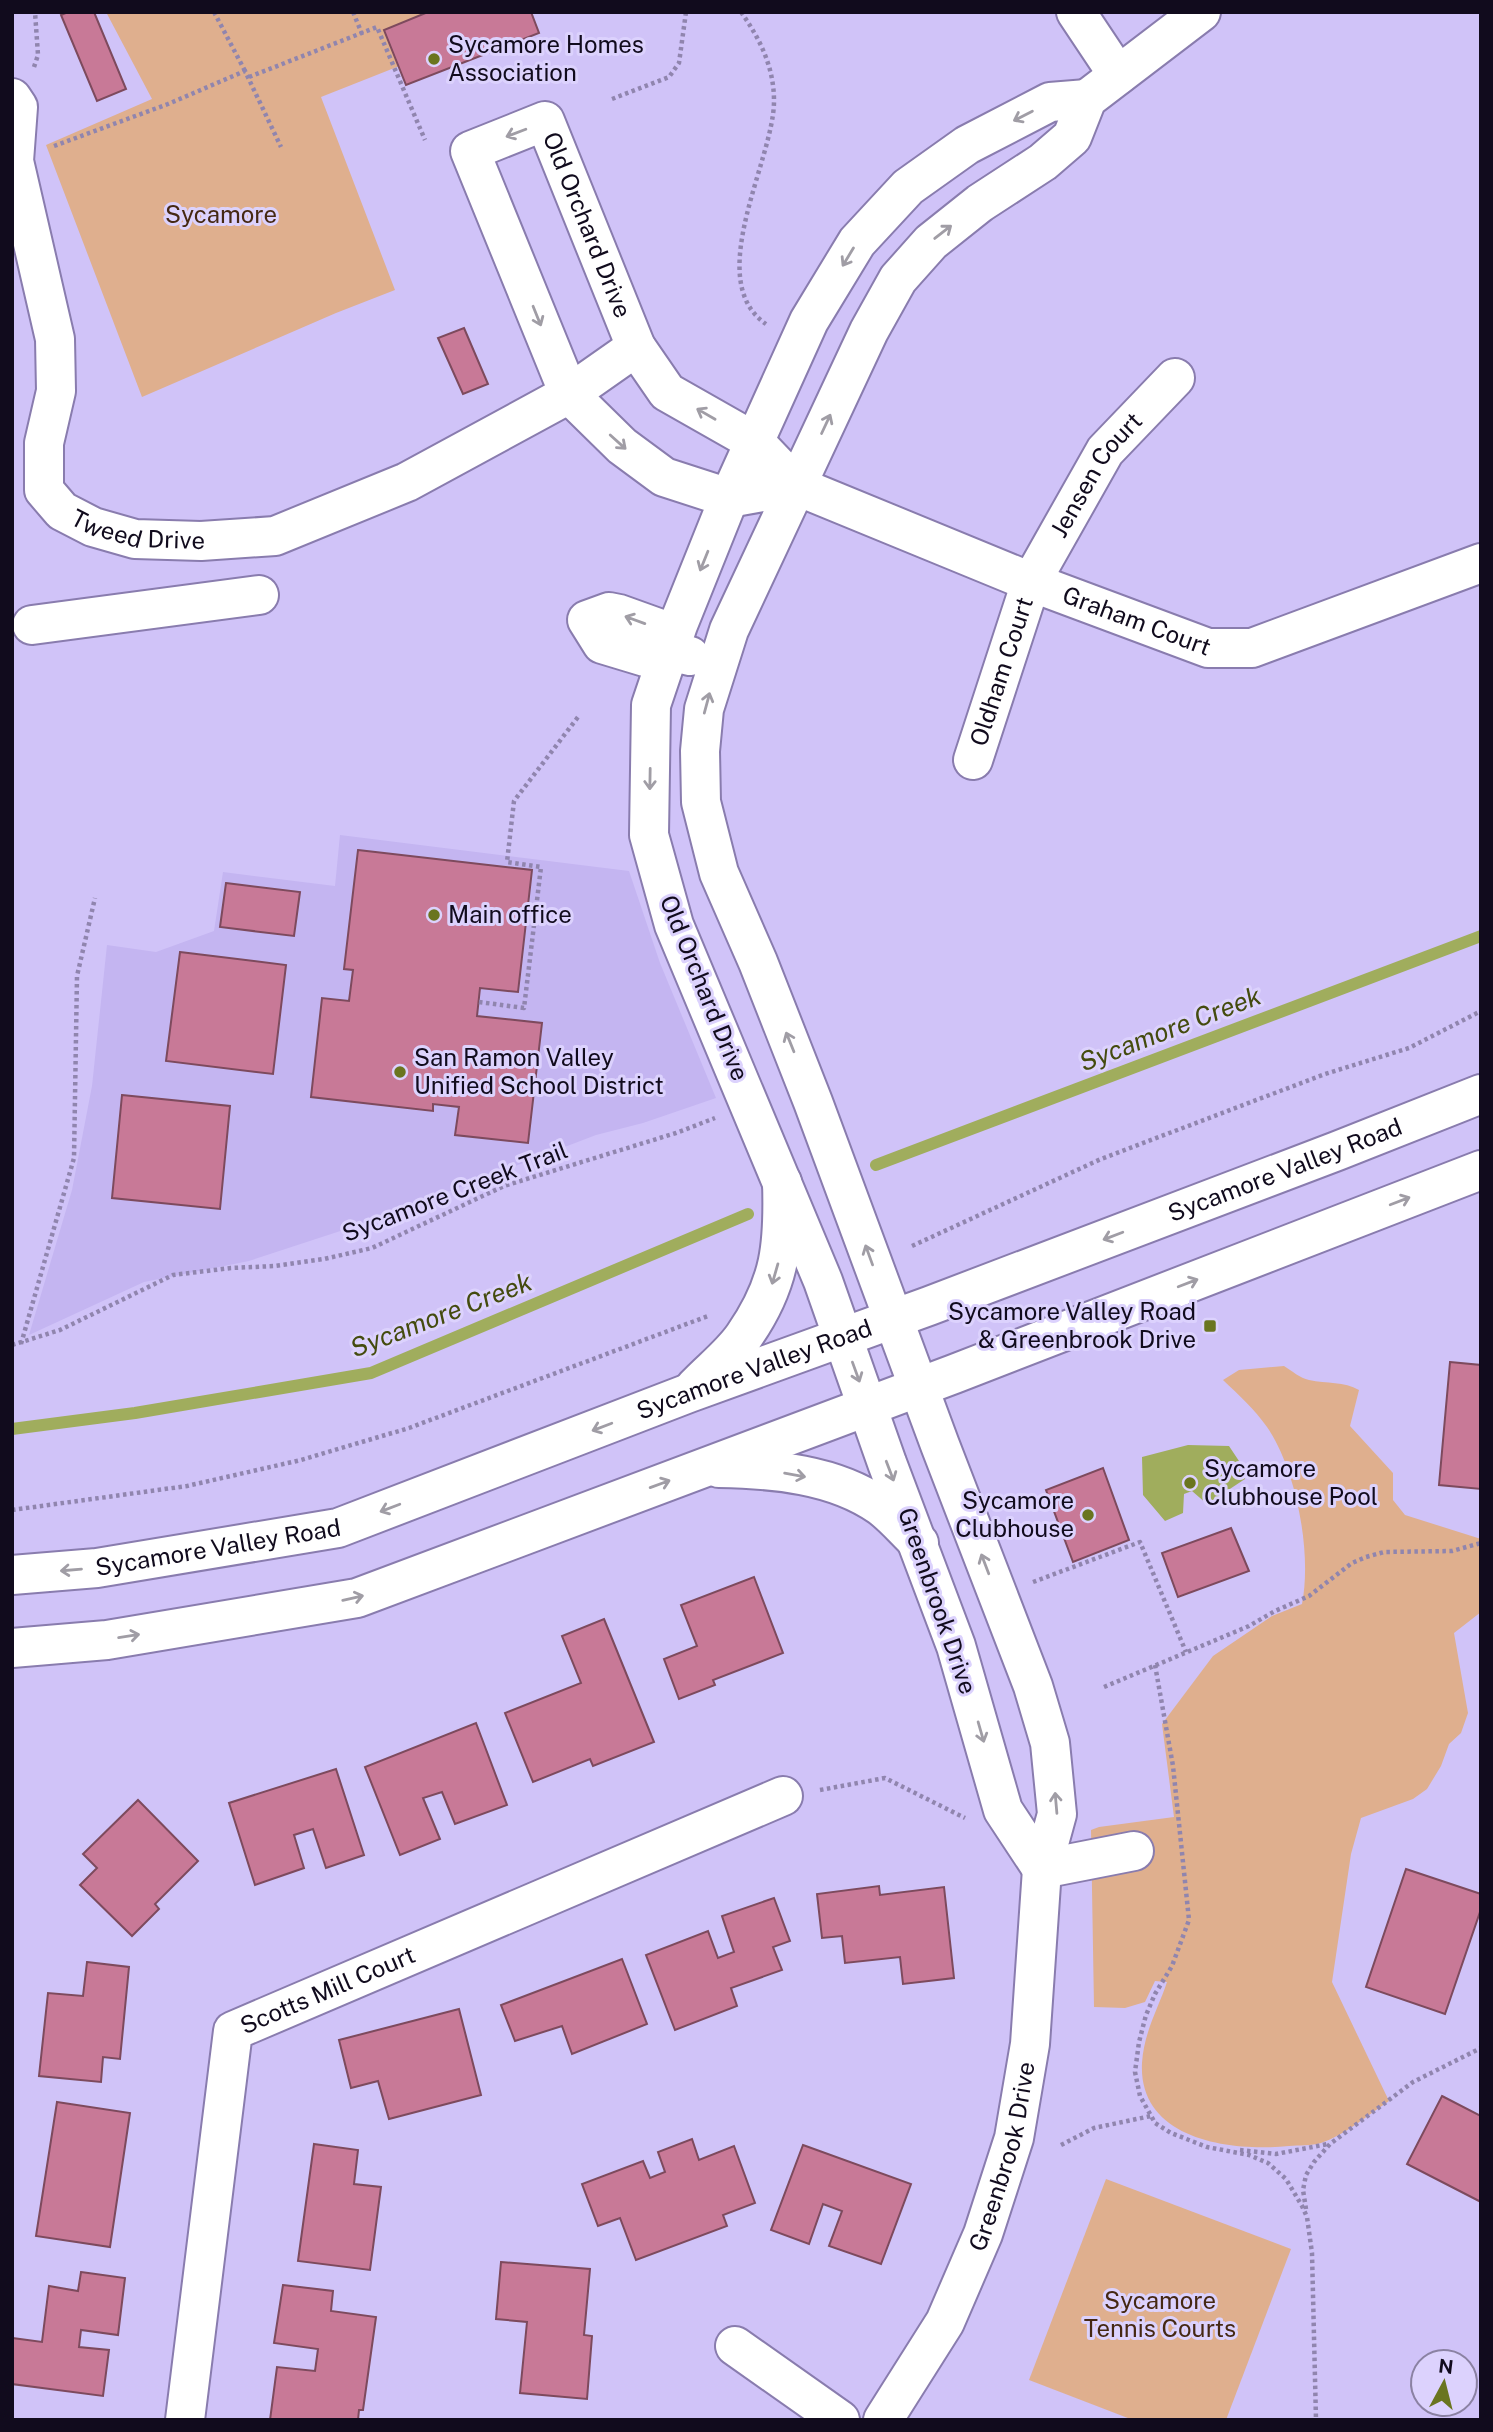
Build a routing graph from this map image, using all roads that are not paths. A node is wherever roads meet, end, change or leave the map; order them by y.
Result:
1 (1076, 12) edge
2 (1201, 12) edge
3 (1118, 75) junction
4 (1087, 99) junction
5 (15, 103) edge
6 (636, 347) junction
7 (1175, 379) dead end
8 (569, 394) junction
9 (755, 442) junction
10 (797, 486) junction
11 (729, 498) junction
12 (1481, 563) edge
13 (1031, 582) junction
14 (259, 595) dead end
15 (32, 625) dead end
16 (669, 651) junction
17 (719, 663) junction
18 (973, 760) dead end
19 (1481, 1094) edge
20 (1481, 1170) edge
21 (782, 1182) junction
22 (893, 1319) junction
23 (843, 1337) junction
24 (919, 1388) junction
25 (689, 1393) junction
26 (868, 1407) junction
27 (703, 1468) junction
28 (919, 1543) junction
29 (12, 1575) edge
30 (12, 1648) edge
31 (783, 1796) road end
32 (1134, 1851) dead end
33 (1042, 1869) junction
34 (735, 2346) dead end
35 (186, 2420) edge
36 (840, 2420) edge
37 (883, 2420) edge

1 - 3 street
2 - 3 street
3 - 4 street
4 -> 9 street, Old Orchard Drive
10 -> 4 street
5 - 8 street, Tweed Drive
6 - 8 street, Tweed Drive
6 -> 8 street, Old Orchard Drive
9 -> 6 street, Old Orchard Drive
7 - 13 street, Jensen Court
8 -> 11 street
9 - 10 street, Old Orchard Drive
9 - 11 street, Old Orchard Drive
10 - 11 street
10 - 13 street, Graham Court
10 - 17 street
11 -> 16 street, Old Orchard Drive
12 - 13 street, Graham Court
13 - 18 street, Oldham Court
14 - 15 street
16 - 17 street
16 -> 21 street, Old Orchard Drive
22 -> 17 street
19 -> 22 street, Sycamore Valley Road
24 -> 20 street
21 - 23 street, Old Orchard Drive
21 -> 25 street
22 - 23 street, Sycamore Valley Road
22 - 24 street, Greenbrook Drive
23 - 25 street, Sycamore Valley Road
23 -> 26 street, Old Orchard Drive
24 - 26 street
33 -> 24 street, Greenbrook Drive
25 -> 29 street, Sycamore Valley Road
26 - 27 street
26 -> 28 street, Greenbrook Drive
27 -> 28 street
30 -> 27 street
28 -> 33 street, Greenbrook Drive
31 - 35 street, Scotts Mill Court
32 - 33 street
33 - 37 street, Greenbrook Drive
34 - 36 street

